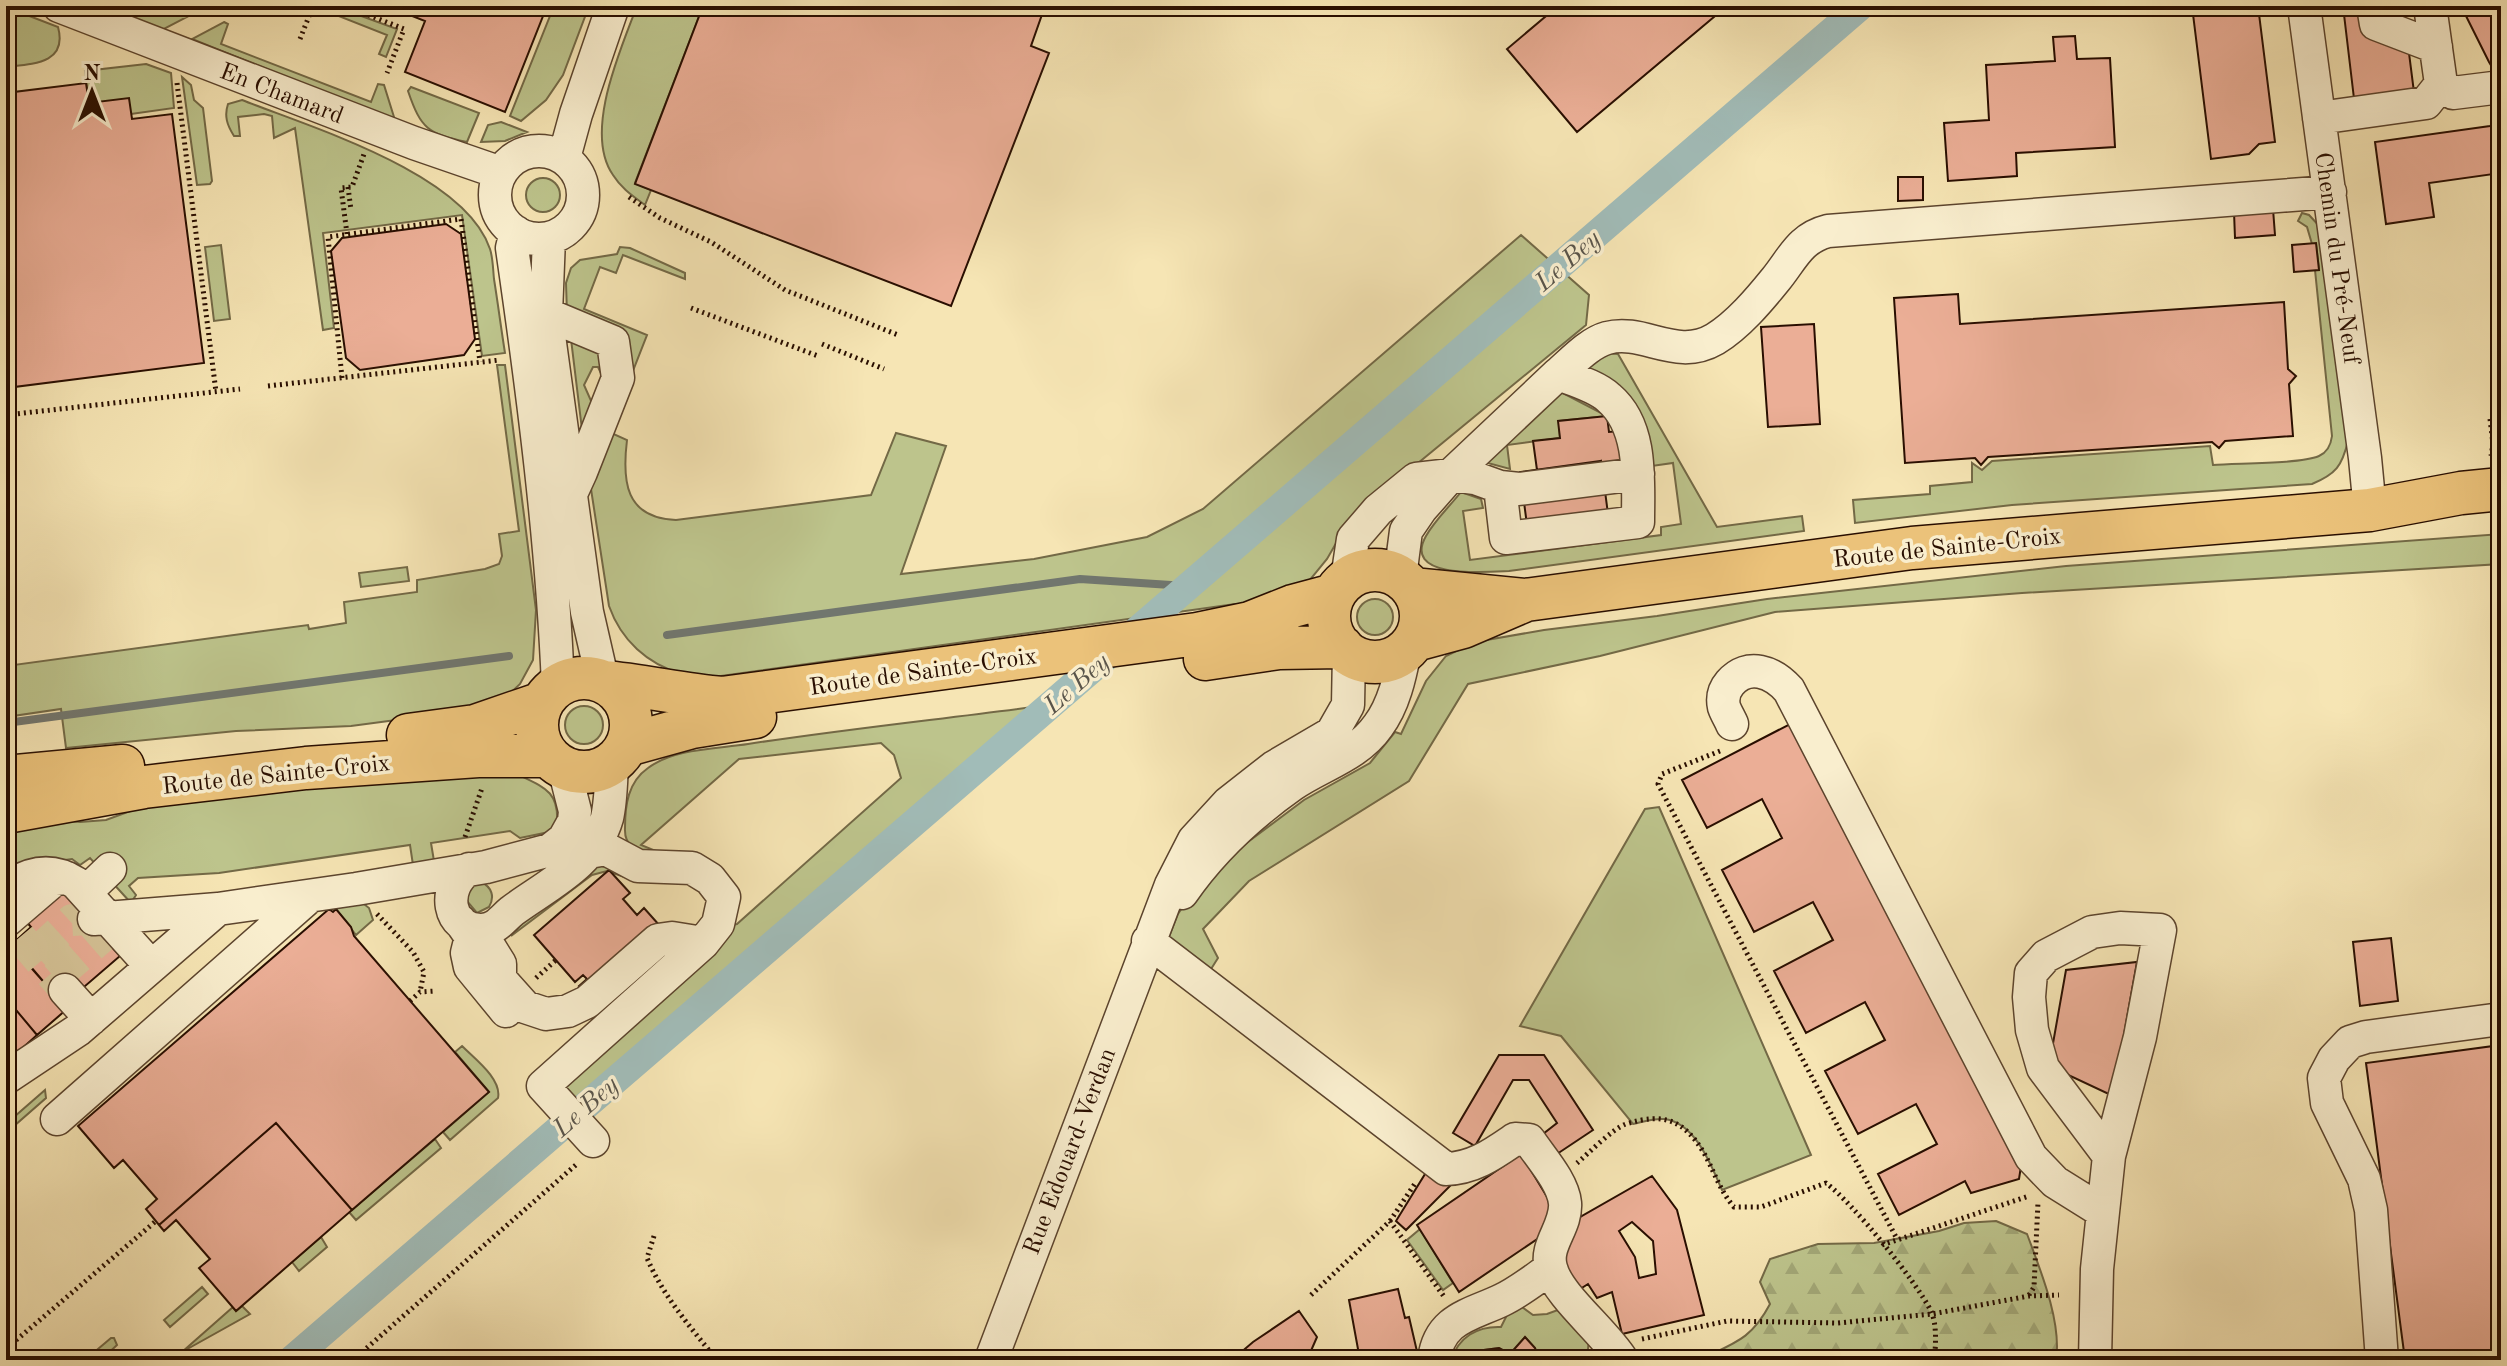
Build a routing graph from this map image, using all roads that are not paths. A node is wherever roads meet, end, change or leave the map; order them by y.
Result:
1 (613, 6) edge
2 (2304, 6) edge
3 (2373, 6) edge
4 (2430, 6) edge
5 (63, 7) edge
6 (2436, 47) junction
7 (2441, 84) junction
8 (2501, 87) edge
9 (2319, 118) junction
10 (564, 158) junction
11 (501, 173) junction
12 (2330, 192) junction
13 (516, 232) junction
14 (549, 238) junction
15 (546, 314) junction
16 (1558, 374) junction
17 (2496, 472) edge
18 (1451, 475) junction
19 (1638, 484) junction
20 (570, 496) junction
21 (1501, 499) junction
22 (2501, 509) edge
23 (2370, 510) junction
24 (1406, 583) junction
25 (1341, 587) junction
26 (1526, 600) junction
27 (1410, 645) junction
28 (1345, 650) junction
29 (603, 682) junction
30 (550, 695) junction
31 (1730, 736) road end
32 (620, 754) junction
33 (556, 762) junction
34 (6, 777) edge
35 (6, 812) edge
36 (599, 843) junction
37 (550, 850) junction
38 (477, 868) junction
39 (13, 884) dead end
40 (310, 896) junction
41 (95, 899) junction
42 (218, 909) junction
43 (510, 912) junction
44 (470, 926) junction
45 (11, 927) edge
46 (1148, 941) junction
47 (703, 943) junction
48 (500, 964) junction
49 (151, 966) junction
50 (65, 990) tunnel mouth
51 (564, 1012) junction
52 (91, 1019) junction
53 (2501, 1019) edge
54 (610, 1026) junction
55 (9, 1070) edge
56 (57, 1119) dead end
57 (590, 1148) road end
58 (2109, 1156) junction
59 (2103, 1212) junction
60 (1551, 1268) junction
61 (1618, 1353) edge
62 (991, 1360) edge
63 (1434, 1360) edge
64 (2095, 1360) edge
65 (2382, 1360) edge

1 - 10 street
2 - 9 street, Chemin du Pré-Neuf
3 - 6 street
4 - 6 street
5 - 11 street, En Chamard
6 - 7 street
7 - 8 street
7 - 9 street
9 - 12 street, Chemin du Pré-Neuf
10 - 11 street
10 - 14 street
11 - 13 street
12 - 16 street
12 - 23 street, Chemin du Pré-Neuf
13 - 14 street
13 - 30 street
14 - 15 street
15 - 20 street
15 - 20 street
16 - 18 street
16 - 19 street
17 - 23 main road, Route de Sainte-Croix
18 - 21 street
18 - 24 street
18 - 25 street
19 - 21 street
19 - 21 street
20 - 29 street
22 - 23 main road, Route de Sainte-Croix
23 - 26 main road, Route de Sainte-Croix
24 - 25 main road
24 - 26 main road, Route de Sainte-Croix
24 - 27 main road
25 - 28 main road
25 - 29 main road, Route de Sainte-Croix
26 - 27 main road, Route de Sainte-Croix
27 - 28 main road
27 - 46 street
28 - 32 main road, Route de Sainte-Croix
28 - 46 street
29 - 30 main road
29 - 32 main road
30 - 33 main road
30 - 34 main road, Route de Sainte-Croix
31 - 59 street
32 - 33 main road
32 - 36 street
33 - 35 main road, Route de Sainte-Croix
33 - 37 street
36 - 37 street
36 - 43 street
36 - 47 street
37 - 38 street
38 - 40 street
38 - 43 street
38 - 44 street
39 - 41 street
40 - 42 street
40 - 56 street
41 - 42 street
41 - 45 street
41 - 49 street
42 - 49 street
43 - 44 street
44 - 48 street
44 - 54 street
46 - 60 street
46 - 62 street, Rue Edouard-Verdan
47 - 51 street
47 - 54 street
48 - 51 street
48 - 51 street
49 - 52 street
50 - 52 street
52 - 55 street
53 - 65 street
54 - 57 street
58 - 58 street
58 - 59 street
59 - 64 street
60 - 61 street
60 - 63 street

